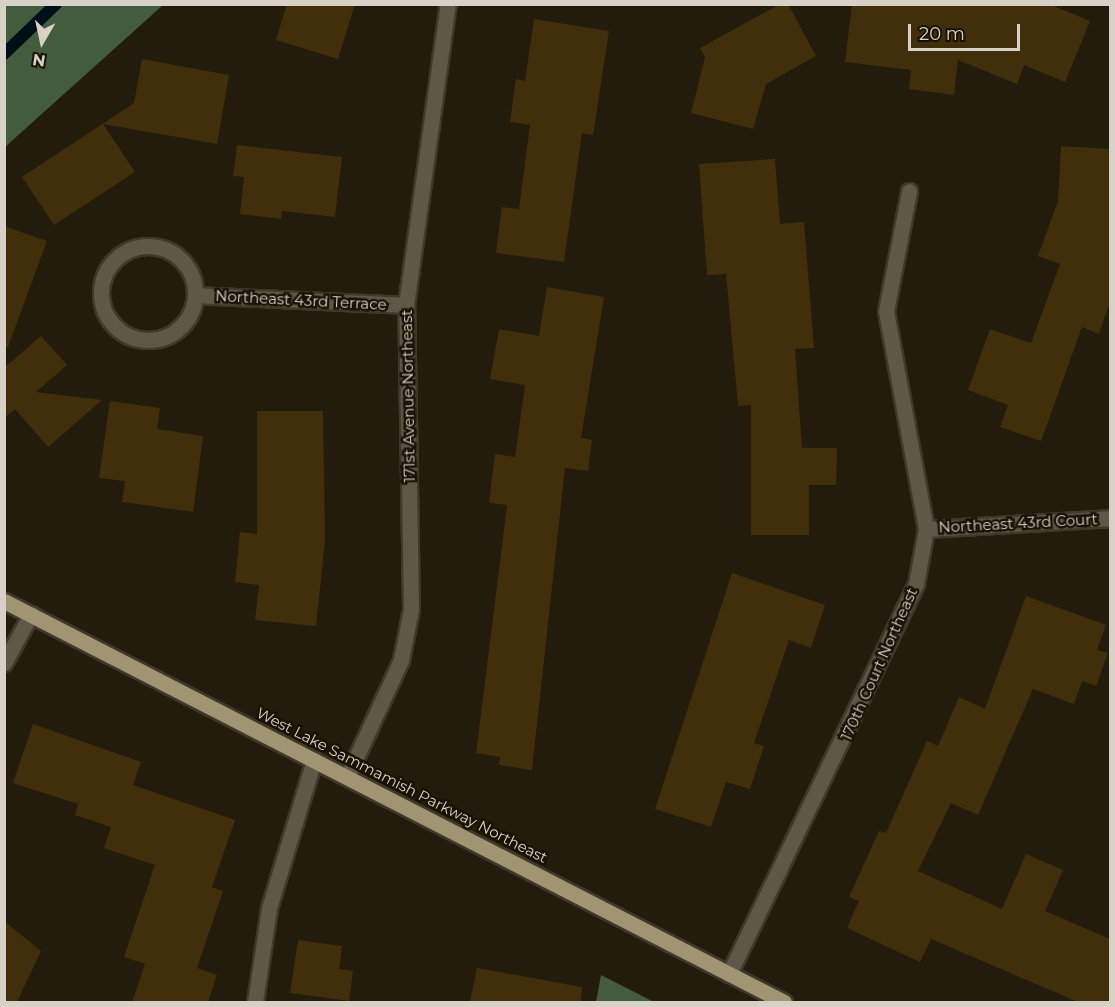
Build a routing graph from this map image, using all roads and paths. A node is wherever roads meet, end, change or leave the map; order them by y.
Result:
1 (448, 4) edge
2 (909, 191) dead end
3 (195, 295) junction
4 (406, 305) junction
5 (1110, 518) edge
6 (926, 529) junction
7 (4, 601) edge
8 (30, 614) junction
9 (4, 663) edge
10 (314, 760) junction
11 (347, 777) junction
12 (729, 974) junction
13 (255, 1002) edge
14 (784, 1002) edge

1 - 4 street, 171st Avenue Northeast
2 - 6 street, 170th Court Northeast
3 - 3 street, Northeast 43rd Terrace
3 - 4 street, Northeast 43rd Terrace
4 - 11 street, 171st Avenue Northeast
5 - 6 street, Northeast 43rd Court
6 - 12 street, 170th Court Northeast
7 - 8 main road, West Lake Sammamish Parkway Northeast
8 - 9 street
8 - 10 main road, West Lake Sammamish Parkway Northeast
10 - 11 main road, West Lake Sammamish Parkway Northeast
10 - 13 street
11 - 12 main road, West Lake Sammamish Parkway Northeast
12 - 14 main road, West Lake Sammamish Parkway Northeast

